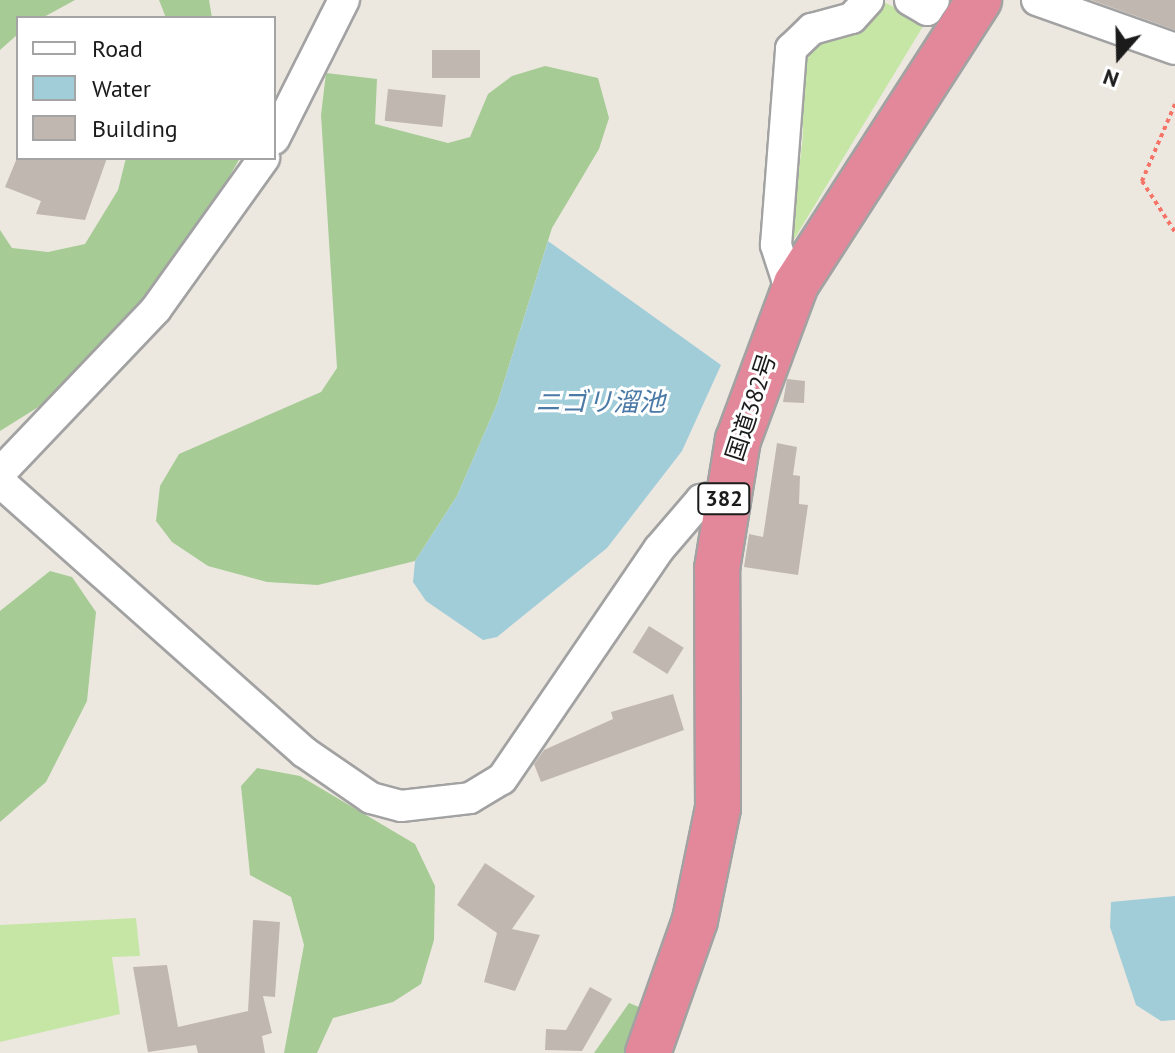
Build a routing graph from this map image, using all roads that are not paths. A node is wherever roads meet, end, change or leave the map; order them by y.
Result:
1 (344, 0) edge
2 (868, 0) edge
3 (910, 0) edge
4 (934, 0) edge
5 (979, 0) edge
6 (1037, 0) edge
7 (1175, 49) edge
8 (276, 135) edge
9 (263, 160) edge
10 (796, 284) junction
11 (0, 473) edge
12 (0, 482) edge
13 (724, 495) junction
14 (648, 1053) edge

1 - 8 street
2 - 10 street
3 - 4 street
5 - 10 highway, 国道382号 / 382
6 - 7 street
9 - 11 street
10 - 13 highway, 国道382号 / 382
12 - 13 street
13 - 14 highway, 国道382号 / 382

